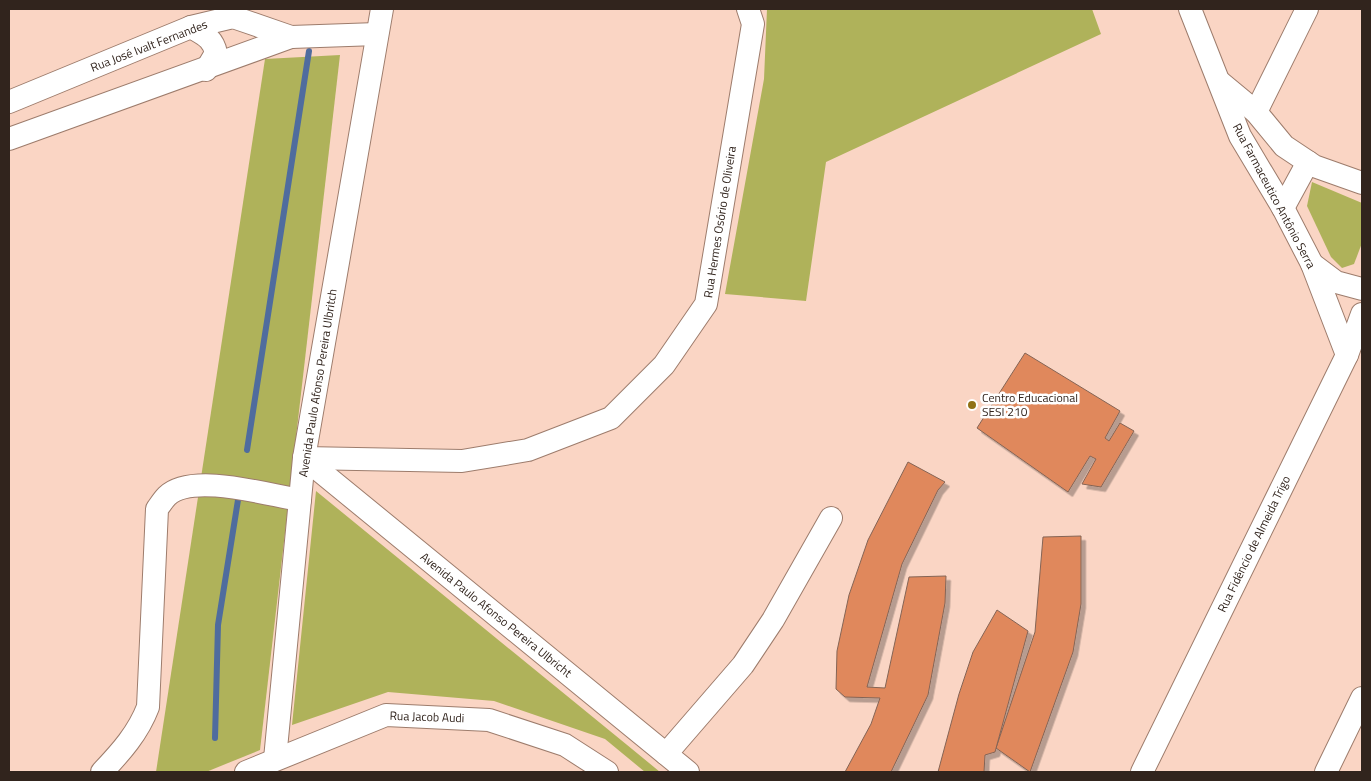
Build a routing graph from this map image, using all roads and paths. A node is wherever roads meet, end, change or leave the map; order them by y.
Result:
1 (382, 9) edge
2 (748, 9) edge
3 (1190, 9) edge
4 (1307, 9) edge
5 (233, 13) edge
6 (190, 28) junction
7 (377, 34) junction
8 (291, 37) junction
9 (206, 70) junction
10 (1220, 82) junction
11 (55, 83) junction
12 (9, 102) edge
13 (1256, 112) junction
14 (69, 117) junction
15 (9, 139) edge
16 (1308, 162) junction
17 (1362, 183) edge
18 (1283, 208) junction
19 (1312, 264) junction
20 (1362, 289) edge
21 (1362, 314) edge
22 (1347, 356) junction
23 (304, 458) junction
24 (300, 500) junction
25 (831, 518) dead end
26 (1362, 698) edge
27 (666, 754) junction
28 (275, 759) junction
29 (102, 772) edge
30 (246, 772) edge
31 (607, 772) edge
32 (688, 772) edge
33 (1142, 772) edge
34 (1326, 772) edge

1 - 7 street, Avenida Paulo Afonso Pereira Ulbritch
2 - 23 street, Rua Hermes Osório de Oliveira
3 - 10 street, Rua Farmaceutico Antônio Serra
4 - 13 street
5 - 6 street, Rua José Ivalt Fernandes
5 - 8 street, Rua José Ivalt Fernandes
6 - 9 street
6 - 11 street, Rua José Ivalt Fernandes
7 - 8 street, Rua José Ivalt Fernandes
7 - 23 street, Avenida Paulo Afonso Pereira Ulbritch
8 - 9 street, Rua José Ivalt Fernandes
9 - 14 street, Rua José Ivalt Fernandes
10 - 13 street
10 - 18 street, Rua Farmaceutico Antônio Serra
11 - 12 street, Rua José Ivalt Fernandes
11 - 14 street
13 - 16 street
14 - 15 street, Rua José Ivalt Fernandes
16 - 17 street
16 - 18 street
18 - 19 street, Rua Farmaceutico Antônio Serra
19 - 20 street
19 - 22 street, Rua Farmaceutico Antônio Serra
21 - 22 street, Rua Fidêncio de Almeida Trigo
22 - 33 street, Rua Fidêncio de Almeida Trigo
23 - 24 street, Avenida Paulo Afonso Pereira Ulbritch
23 - 27 street, Avenida Paulo Afonso Pereira Ulbricht
24 - 28 street, Avenida Paulo Afonso Pereira Ulbritch
24 - 29 street
25 - 27 street
26 - 34 street
27 - 32 street, Avenida Paulo Afonso Pereira Ulbricht
28 - 30 street, Rua Jacob Audi
28 - 31 street, Rua Jacob Audi

